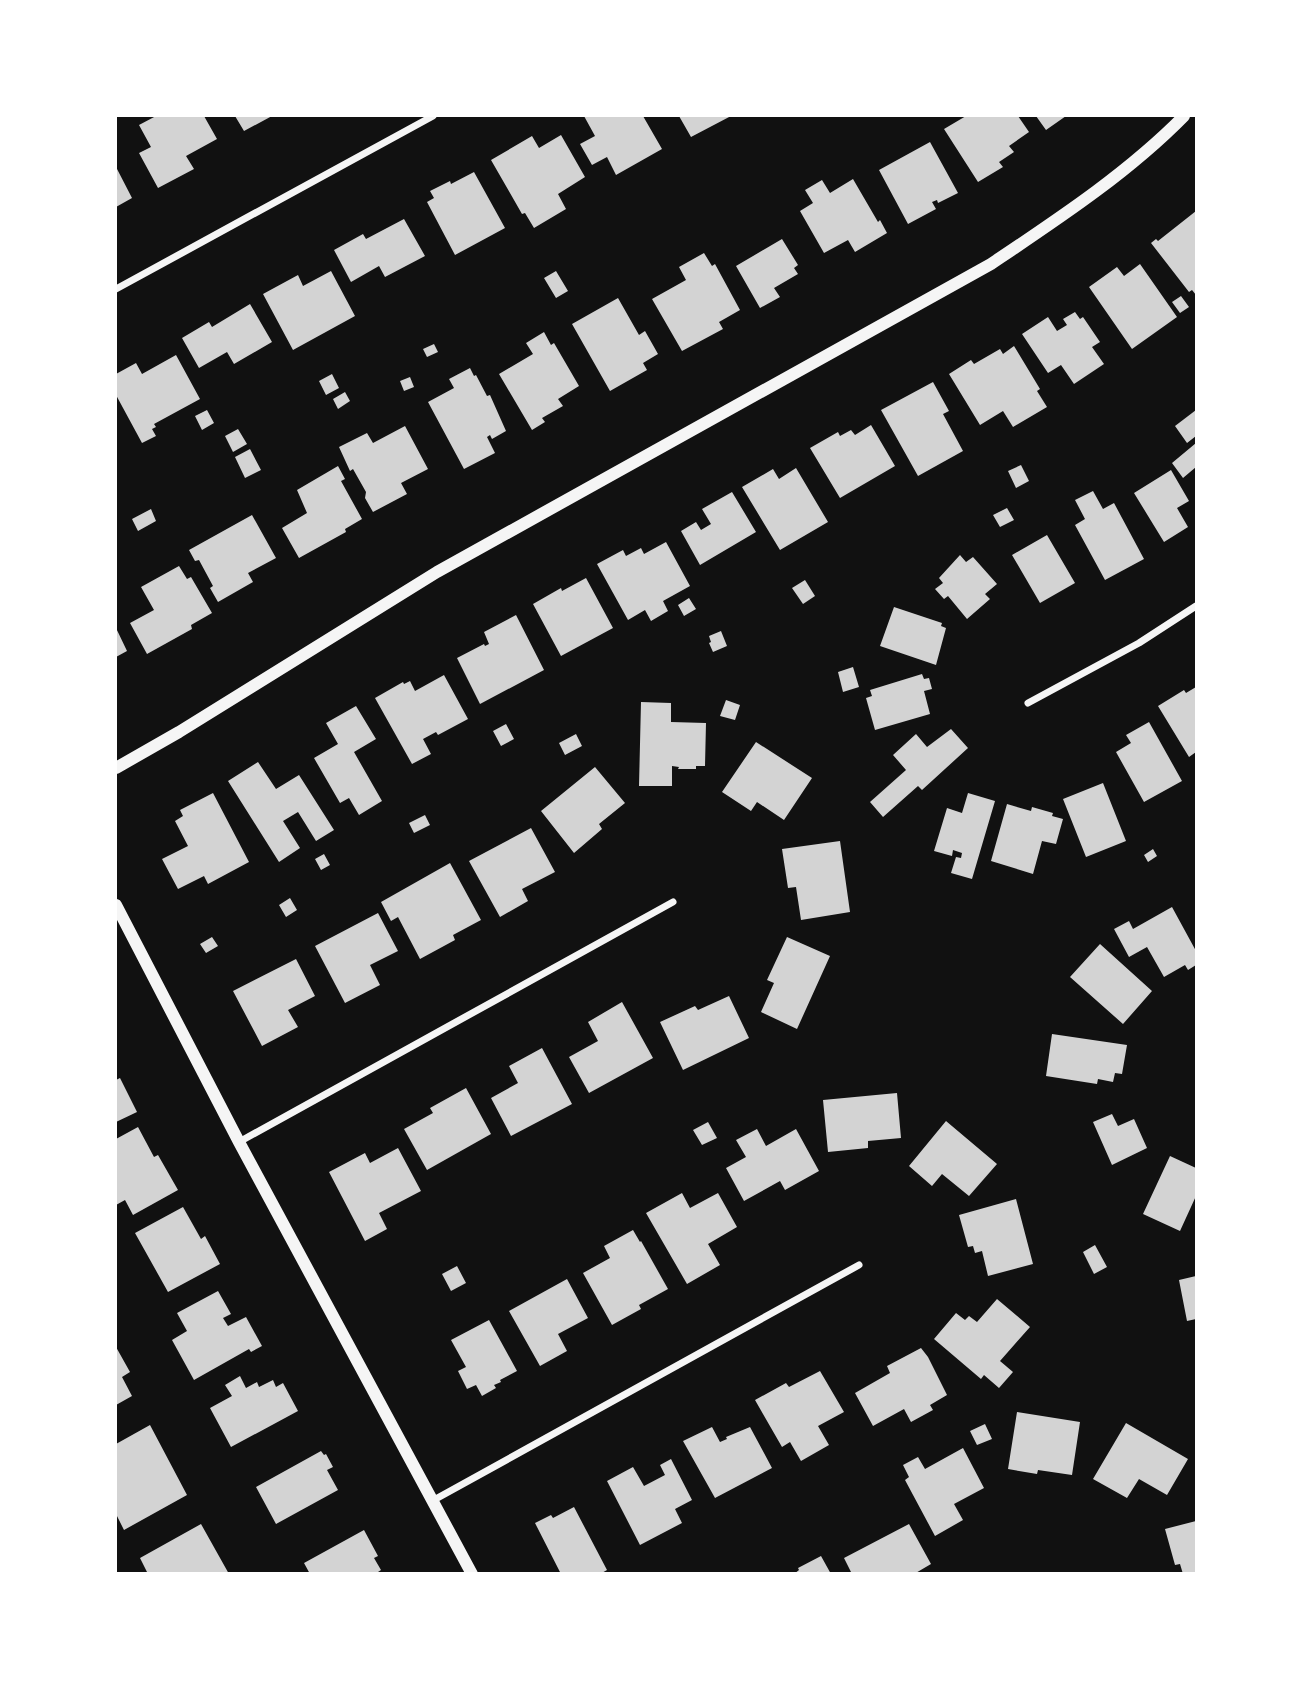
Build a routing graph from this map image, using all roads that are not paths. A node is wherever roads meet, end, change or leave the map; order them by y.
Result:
1 (433, 116) edge
2 (1184, 116) edge
3 (116, 289) edge
4 (1196, 606) edge
5 (1028, 703) dead end
6 (116, 768) edge
7 (673, 902) dead end
8 (116, 905) edge
9 (239, 1142) junction
10 (859, 1265) dead end
11 (432, 1500) junction
12 (472, 1573) edge

1 - 3 street
2 - 6 street
4 - 5 street
7 - 9 street
8 - 9 street
9 - 11 street
10 - 11 street
11 - 12 street

